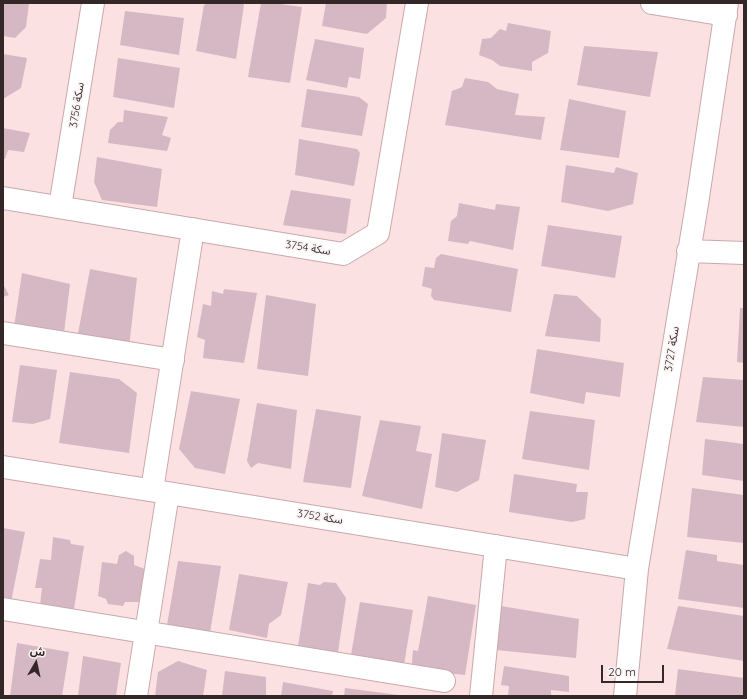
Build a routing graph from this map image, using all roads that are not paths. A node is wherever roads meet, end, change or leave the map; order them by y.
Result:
1 (93, 3) edge
2 (417, 3) edge
3 (652, 3) edge
4 (726, 9) edge
5 (3, 198) edge
6 (60, 207) junction
7 (193, 230) junction
8 (688, 251) junction
9 (744, 253) edge
10 (3, 333) edge
11 (173, 360) junction
12 (3, 467) edge
13 (160, 491) junction
14 (496, 546) junction
15 (637, 569) junction
16 (3, 609) edge
17 (147, 632) junction
18 (444, 680) dead end
19 (136, 696) edge
20 (481, 696) edge
21 (625, 696) edge

1 - 6 street, سكة 3756
2 - 7 street, سكة 3754
3 - 4 street
4 - 8 street, سكة 3727
5 - 6 street, سكة 3754
6 - 7 street, سكة 3754
7 - 11 street
8 - 9 street
8 - 15 street, سكة 3727
10 - 11 street
11 - 13 street
12 - 13 street, سكة 3752
13 - 14 street, سكة 3752
13 - 17 street
14 - 15 street, سكة 3752
14 - 20 street
15 - 21 street, سكة 3727
16 - 17 street
17 - 18 street
17 - 19 street

